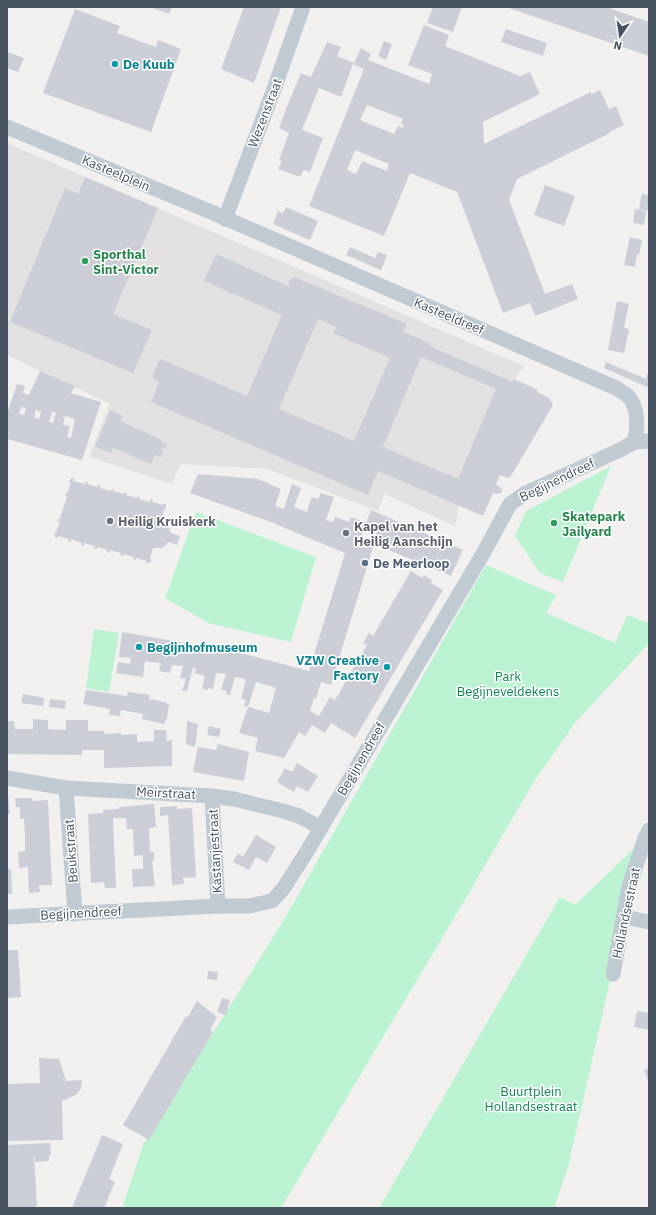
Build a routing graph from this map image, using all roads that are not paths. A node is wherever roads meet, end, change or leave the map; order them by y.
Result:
1 (303, 7) edge
2 (7, 127) edge
3 (225, 219) junction
4 (649, 441) edge
5 (634, 442) junction
6 (7, 778) edge
7 (66, 788) junction
8 (212, 796) junction
9 (321, 828) junction
10 (649, 830) edge
11 (218, 906) junction
12 (75, 914) junction
13 (7, 917) edge
14 (624, 917) junction
15 (649, 922) edge
16 (613, 974) dead end

1 - 3 street, Wezenstraat
2 - 3 street, Kasteelplein
3 - 5 street, Kasteeldreef
4 - 5 street
5 - 9 street, Begijnendreef
6 - 7 street, Meirstraat
7 - 8 street, Meirstraat
7 - 12 street, Beukstraat
8 - 9 street, Meirstraat
8 - 11 street, Kastanjestraat
9 - 11 street, Begijnendreef
10 - 14 street, Hollandsestraat
11 - 12 street, Begijnendreef
12 - 13 street, Begijnendreef
14 - 15 street
14 - 16 street, Hollandsestraat

